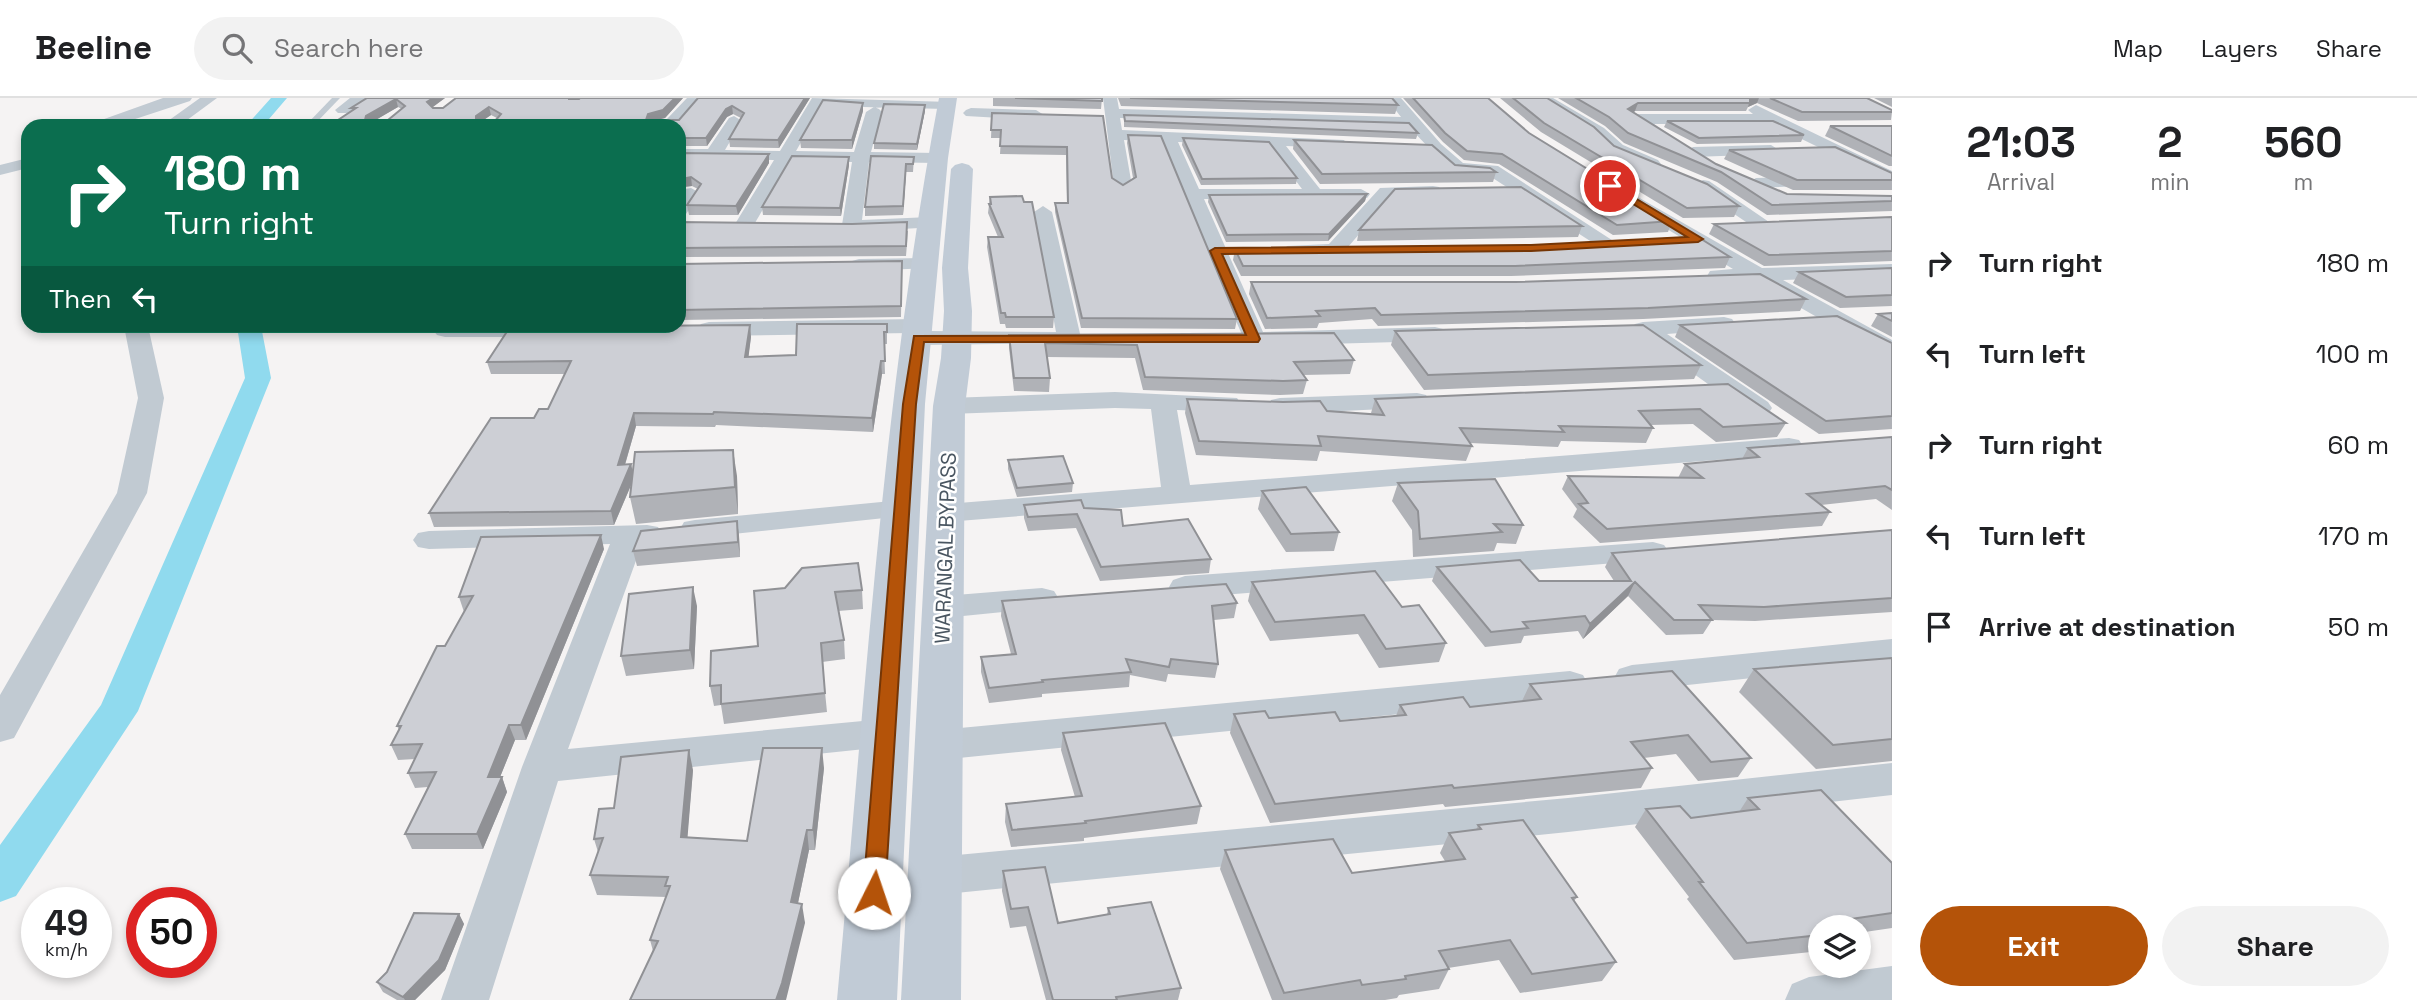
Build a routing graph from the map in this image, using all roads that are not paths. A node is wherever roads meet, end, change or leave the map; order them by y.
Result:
1 (186, 98) edge
2 (210, 98) edge
3 (360, 98) edge
4 (695, 98) edge
5 (1393, 98) edge
6 (1544, 98) edge
7 (167, 100) edge
8 (818, 100) edge
9 (960, 103) edge
10 (1741, 103) edge
11 (340, 104) edge
12 (874, 112) dead end
13 (1048, 115) edge
14 (1110, 116) edge
15 (117, 119) edge
16 (179, 119) edge
17 (319, 119) edge
18 (676, 119) edge
19 (1774, 119) junction
20 (734, 121) dead end
21 (1414, 122) junction
22 (1792, 128) junction
23 (1829, 128) edge
24 (1168, 137) junction
25 (1274, 141) junction
26 (1354, 144) edge
27 (1408, 146) edge
28 (1434, 147) junction
29 (1835, 148) junction
30 (1693, 152) junction
31 (686, 154) edge
32 (713, 155) junction
33 (785, 156) junction
34 (862, 157) junction
35 (938, 158) junction
36 (21, 165) edge
37 (1719, 167) edge
38 (0, 170) edge
39 (1738, 174) edge
40 (1891, 178) edge
41 (1864, 182) edge
42 (1123, 186) edge
43 (1834, 189) edge
44 (1482, 190) edge
45 (1523, 190) junction
46 (1454, 191) edge
47 (1386, 192) junction
48 (691, 193) edge
49 (1621, 193) edge
50 (1191, 194) junction
51 (1315, 194) junction
52 (686, 209) edge
53 (1043, 212) dead end
54 (930, 223) junction
55 (769, 225) edge
56 (831, 225) edge
57 (852, 225) junction
58 (1734, 225) edge
59 (1702, 233) junction
60 (1660, 241) edge
61 (1634, 243) edge
62 (1608, 244) junction
63 (1570, 246) edge
64 (1361, 249) edge
65 (1268, 250) edge
66 (1335, 250) junction
67 (1215, 251) junction
68 (1242, 251) edge
69 (925, 264) junction
70 (839, 265) edge
71 (1892, 270) edge
72 (1757, 274) junction
73 (1703, 277) edge
74 (1230, 285) junction
75 (1256, 285) edge
76 (1880, 316) edge
77 (1833, 317) junction
78 (1792, 320) edge
79 (1751, 322) edge
80 (1643, 328) junction
81 (1615, 329) edge
82 (692, 330) edge
83 (918, 332) junction
84 (137, 333) edge
85 (1462, 333) edge
86 (957, 338) junction
87 (1069, 338) junction
88 (1095, 338) edge
89 (1227, 339) edge
90 (1254, 339) junction
91 (1892, 350) edge
92 (1730, 387) junction
93 (1689, 389) edge
94 (1445, 399) edge
95 (1163, 401) junction
96 (949, 406) junction
97 (1177, 495) junction
98 (902, 509) junction
99 (946, 513) junction
100 (629, 536) junction
101 (429, 540) dead end
102 (1686, 549) edge
103 (1160, 589) edge
104 (1065, 597) edge
105 (943, 607) junction
106 (1892, 651) edge
107 (0, 728) edge
108 (884, 733) junction
109 (939, 745) junction
110 (542, 767) junction
111 (1892, 779) edge
112 (936, 876) junction
113 (1892, 988) edge
114 (465, 1000) edge
115 (867, 1000) edge
116 (930, 1000) edge
117 (1810, 1000) edge

1 - 7 street
2 - 16 street
3 - 11 street
4 - 18 street
5 - 21 street
6 - 58 street
7 - 15 street
8 - 9 street
8 - 33 street
9 - 13 street
9 - 35 main road
9 - 86 main road, WARANGAL BYPASS
10 - 19 street
11 - 17 lane
12 - 34 street
14 - 21 street
14 - 24 street
14 - 42 street
19 - 22 street
19 - 30 street
20 - 32 street
21 - 28 street
22 - 23 street
22 - 29 street
24 - 25 street
24 - 50 street
25 - 26 street
25 - 51 street
27 - 28 street
28 - 45 street
29 - 30 street
29 - 40 street
30 - 37 street
31 - 32 street
32 - 33 street
33 - 34 street
33 - 55 street
34 - 35 street
34 - 57 street
35 - 54 main road
36 - 38 street
39 - 43 street
40 - 41 street
44 - 45 street
45 - 62 street
46 - 47 street
47 - 51 street
47 - 66 street
48 - 52 street
49 - 59 street
50 - 51 street
50 - 67 street
53 - 87 street
54 - 57 street
54 - 69 main road
56 - 57 street
59 - 60 street
59 - 72 street
61 - 62 street
62 - 63 street
64 - 66 street
65 - 66 street
67 - 68 street
67 - 74 street
69 - 70 street
69 - 83 main road
71 - 72 street
72 - 73 street
72 - 77 street
74 - 75 street
74 - 90 street
76 - 77 street
77 - 78 street
77 - 91 street
79 - 80 street
80 - 81 street
80 - 92 street
82 - 83 street
83 - 86 street
83 - 98 main road
84 - 107 street
85 - 90 street
86 - 87 street
86 - 96 main road, WARANGAL BYPASS
87 - 88 street
89 - 90 street
92 - 93 street
92 - 97 street
94 - 95 street
95 - 96 street
95 - 97 street
96 - 99 main road, WARANGAL BYPASS
97 - 99 street
98 - 100 street
98 - 108 main road
99 - 105 main road, WARANGAL BYPASS
100 - 101 street
100 - 110 street
102 - 103 street
104 - 105 street
105 - 109 main road, WARANGAL BYPASS
106 - 109 street
108 - 110 street
108 - 115 main road
109 - 112 main road, WARANGAL BYPASS
110 - 114 street
111 - 112 street
112 - 116 main road, WARANGAL BYPASS
113 - 117 street

